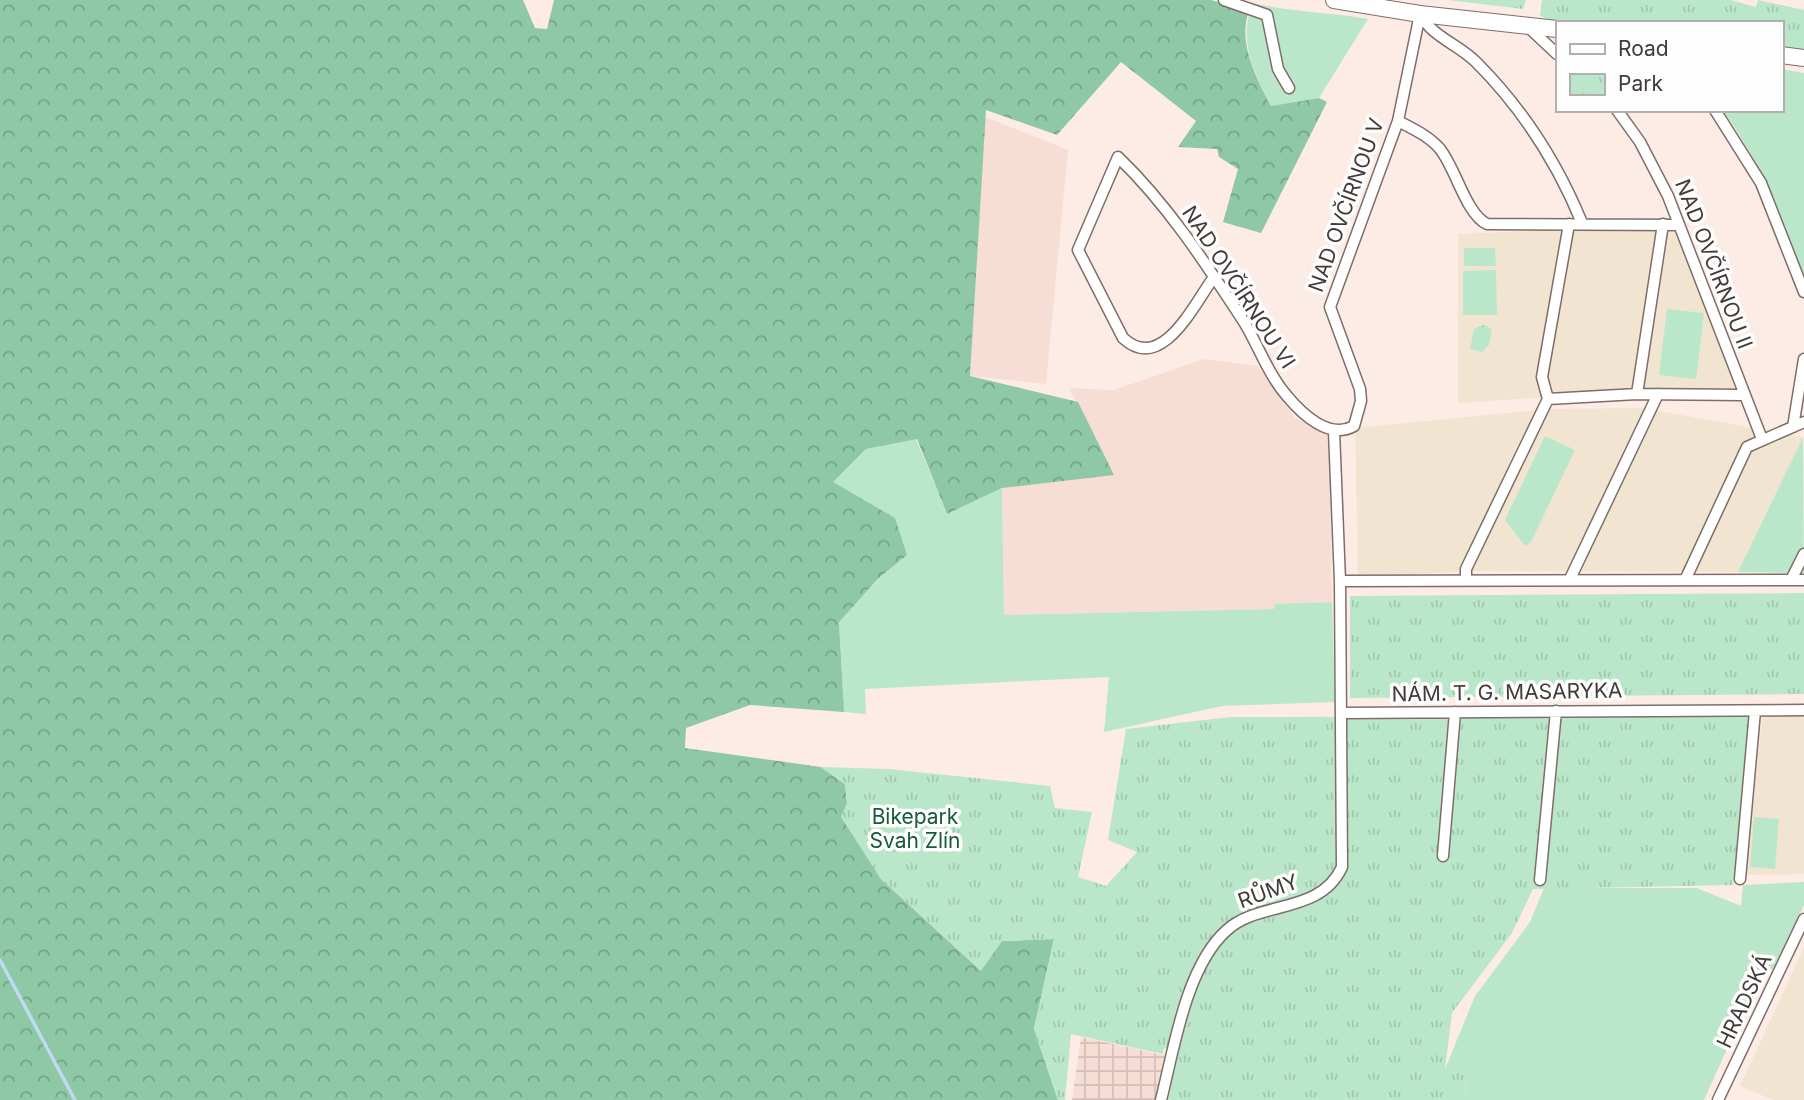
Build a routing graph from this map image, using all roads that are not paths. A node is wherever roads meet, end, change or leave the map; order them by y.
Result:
1 (1224, 0) edge
2 (1334, 0) edge
3 (1420, 14) junction
4 (1527, 26) junction
5 (1556, 29) edge
6 (1556, 53) edge
7 (1783, 55) edge
8 (1804, 58) edge
9 (1289, 88) dead end
10 (1618, 112) edge
11 (1715, 112) edge
12 (1398, 121) junction
13 (1582, 223) junction
14 (1663, 224) junction
15 (1569, 225) junction
16 (1679, 225) junction
17 (1214, 277) junction
18 (1804, 292) edge
19 (1804, 359) edge
20 (1637, 394) junction
21 (1658, 394) junction
22 (1744, 395) junction
23 (1548, 399) junction
24 (1804, 422) edge
25 (1793, 427) junction
26 (1334, 431) junction
27 (1762, 439) junction
28 (1804, 554) edge
29 (1686, 578) junction
30 (1466, 579) junction
31 (1570, 579) junction
32 (1791, 580) junction
33 (1804, 580) edge
34 (1340, 581) junction
35 (1804, 710) edge
36 (1556, 711) junction
37 (1755, 711) junction
38 (1455, 712) junction
39 (1342, 713) junction
40 (1443, 856) dead end
41 (1740, 879) dead end
42 (1540, 880) dead end
43 (1804, 919) edge
44 (1161, 1100) edge
45 (1718, 1100) edge

1 - 9 street
2 - 3 main road
3 - 4 main road
3 - 12 street, NAD OVČÍRNOU V
3 - 13 street
4 - 5 main road
4 - 6 street
7 - 8 main road
10 - 16 street, NAD OVČÍRNOU II
11 - 18 street
12 - 15 street
12 - 26 street, NAD OVČÍRNOU V
13 - 14 street
13 - 15 street
14 - 16 street
14 - 20 street
15 - 23 street
16 - 22 street, NAD OVČÍRNOU II
17 - 17 street, NAD OVČÍRNOU VI
17 - 26 street, NAD OVČÍRNOU VI
19 - 25 street
20 - 21 street
20 - 23 street
21 - 22 street
21 - 31 street
22 - 27 street, NAD OVČÍRNOU II
23 - 30 street
24 - 25 street
25 - 27 street
26 - 34 street
27 - 29 street
28 - 32 street
29 - 31 street
29 - 32 street
30 - 31 street
30 - 34 street
32 - 33 street
34 - 39 street
35 - 37 street, NÁM. T. G. MASARYKA
36 - 37 street, NÁM. T. G. MASARYKA
36 - 38 street, NÁM. T. G. MASARYKA
36 - 42 street
37 - 41 street
38 - 39 street, NÁM. T. G. MASARYKA
38 - 40 street
39 - 44 street, RŮMY
43 - 45 street, HRADSKÁ

